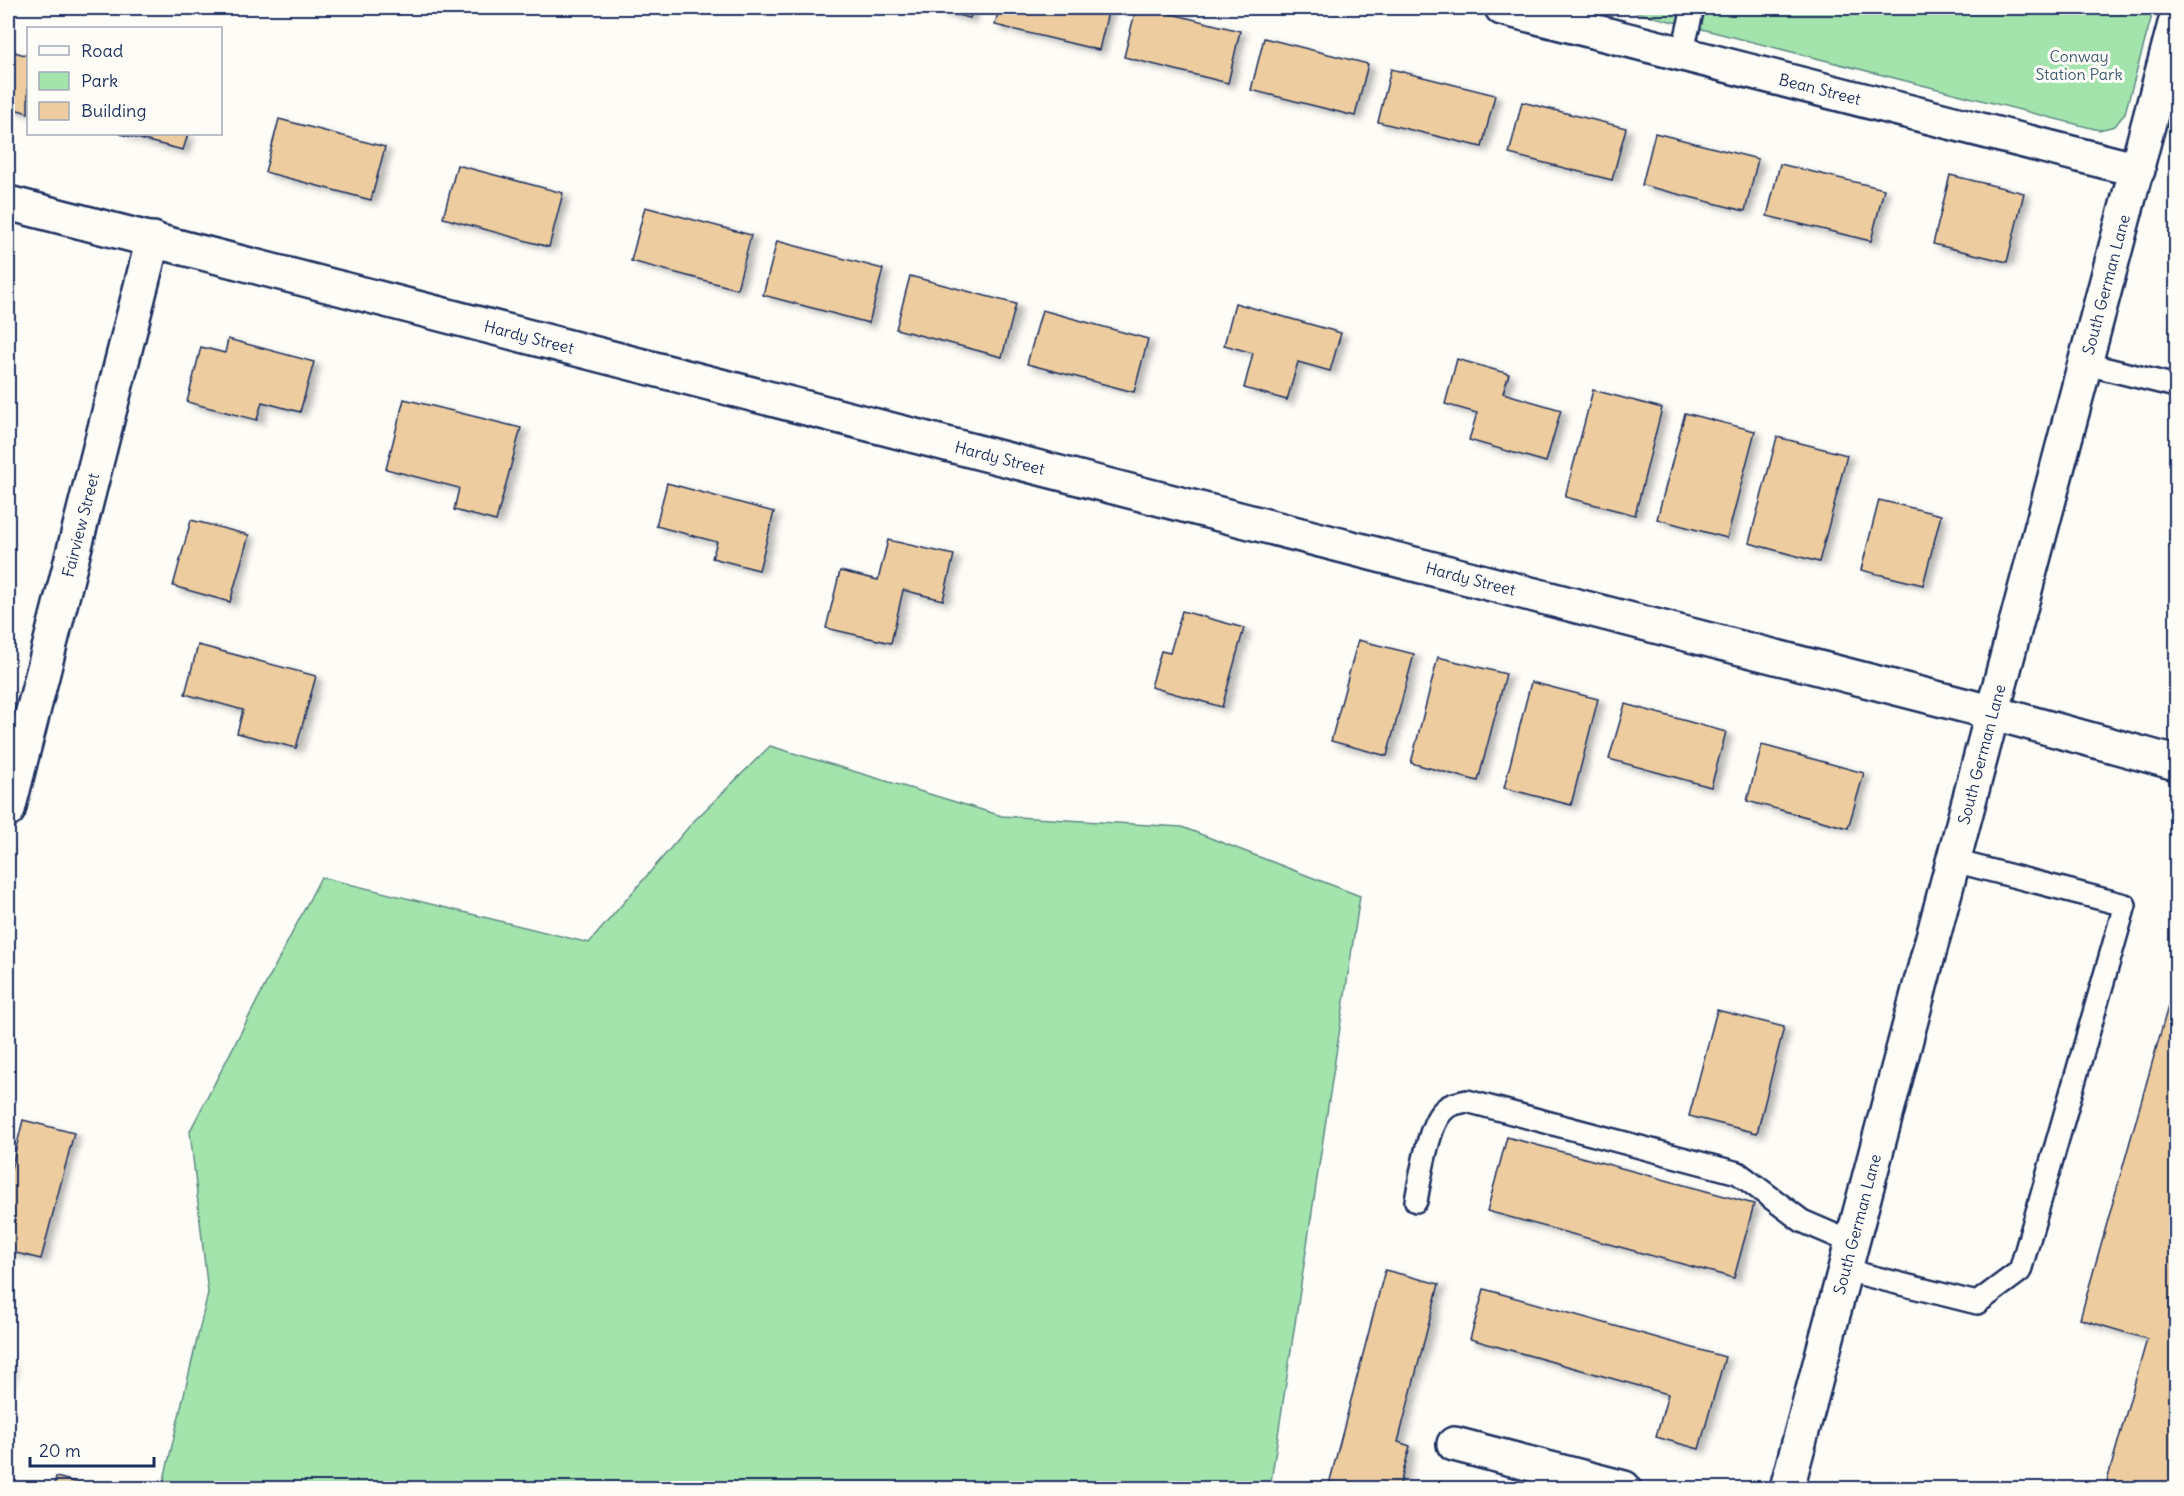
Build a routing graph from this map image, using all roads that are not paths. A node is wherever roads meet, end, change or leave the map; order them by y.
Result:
1 (1502, 8) edge
2 (1693, 8) edge
3 (2176, 20) edge
4 (1682, 54) junction
5 (2138, 170) junction
6 (8, 203) edge
7 (153, 239) junction
8 (2086, 364) junction
9 (2176, 386) edge
10 (1994, 713) junction
11 (2176, 763) edge
12 (8, 810) edge
13 (1954, 861) junction
14 (1416, 1201) dead end
15 (1849, 1256) junction
16 (1454, 1444) dead end
17 (1624, 1488) edge
18 (1787, 1488) edge

1 - 4 street, Bean Street
2 - 4 lane
3 - 5 street, South German Lane
4 - 5 street, Bean Street
5 - 8 street, South German Lane
6 - 7 street, Hardy Street
7 - 10 street, Hardy Street
7 - 12 street, Fairview Street
8 - 9 lane
8 - 10 street, South German Lane
10 - 11 street, Hardy Street
10 - 13 street, South German Lane
13 - 15 street, South German Lane
13 - 15 lane
14 - 15 lane
15 - 18 street, South German Lane
16 - 17 street

